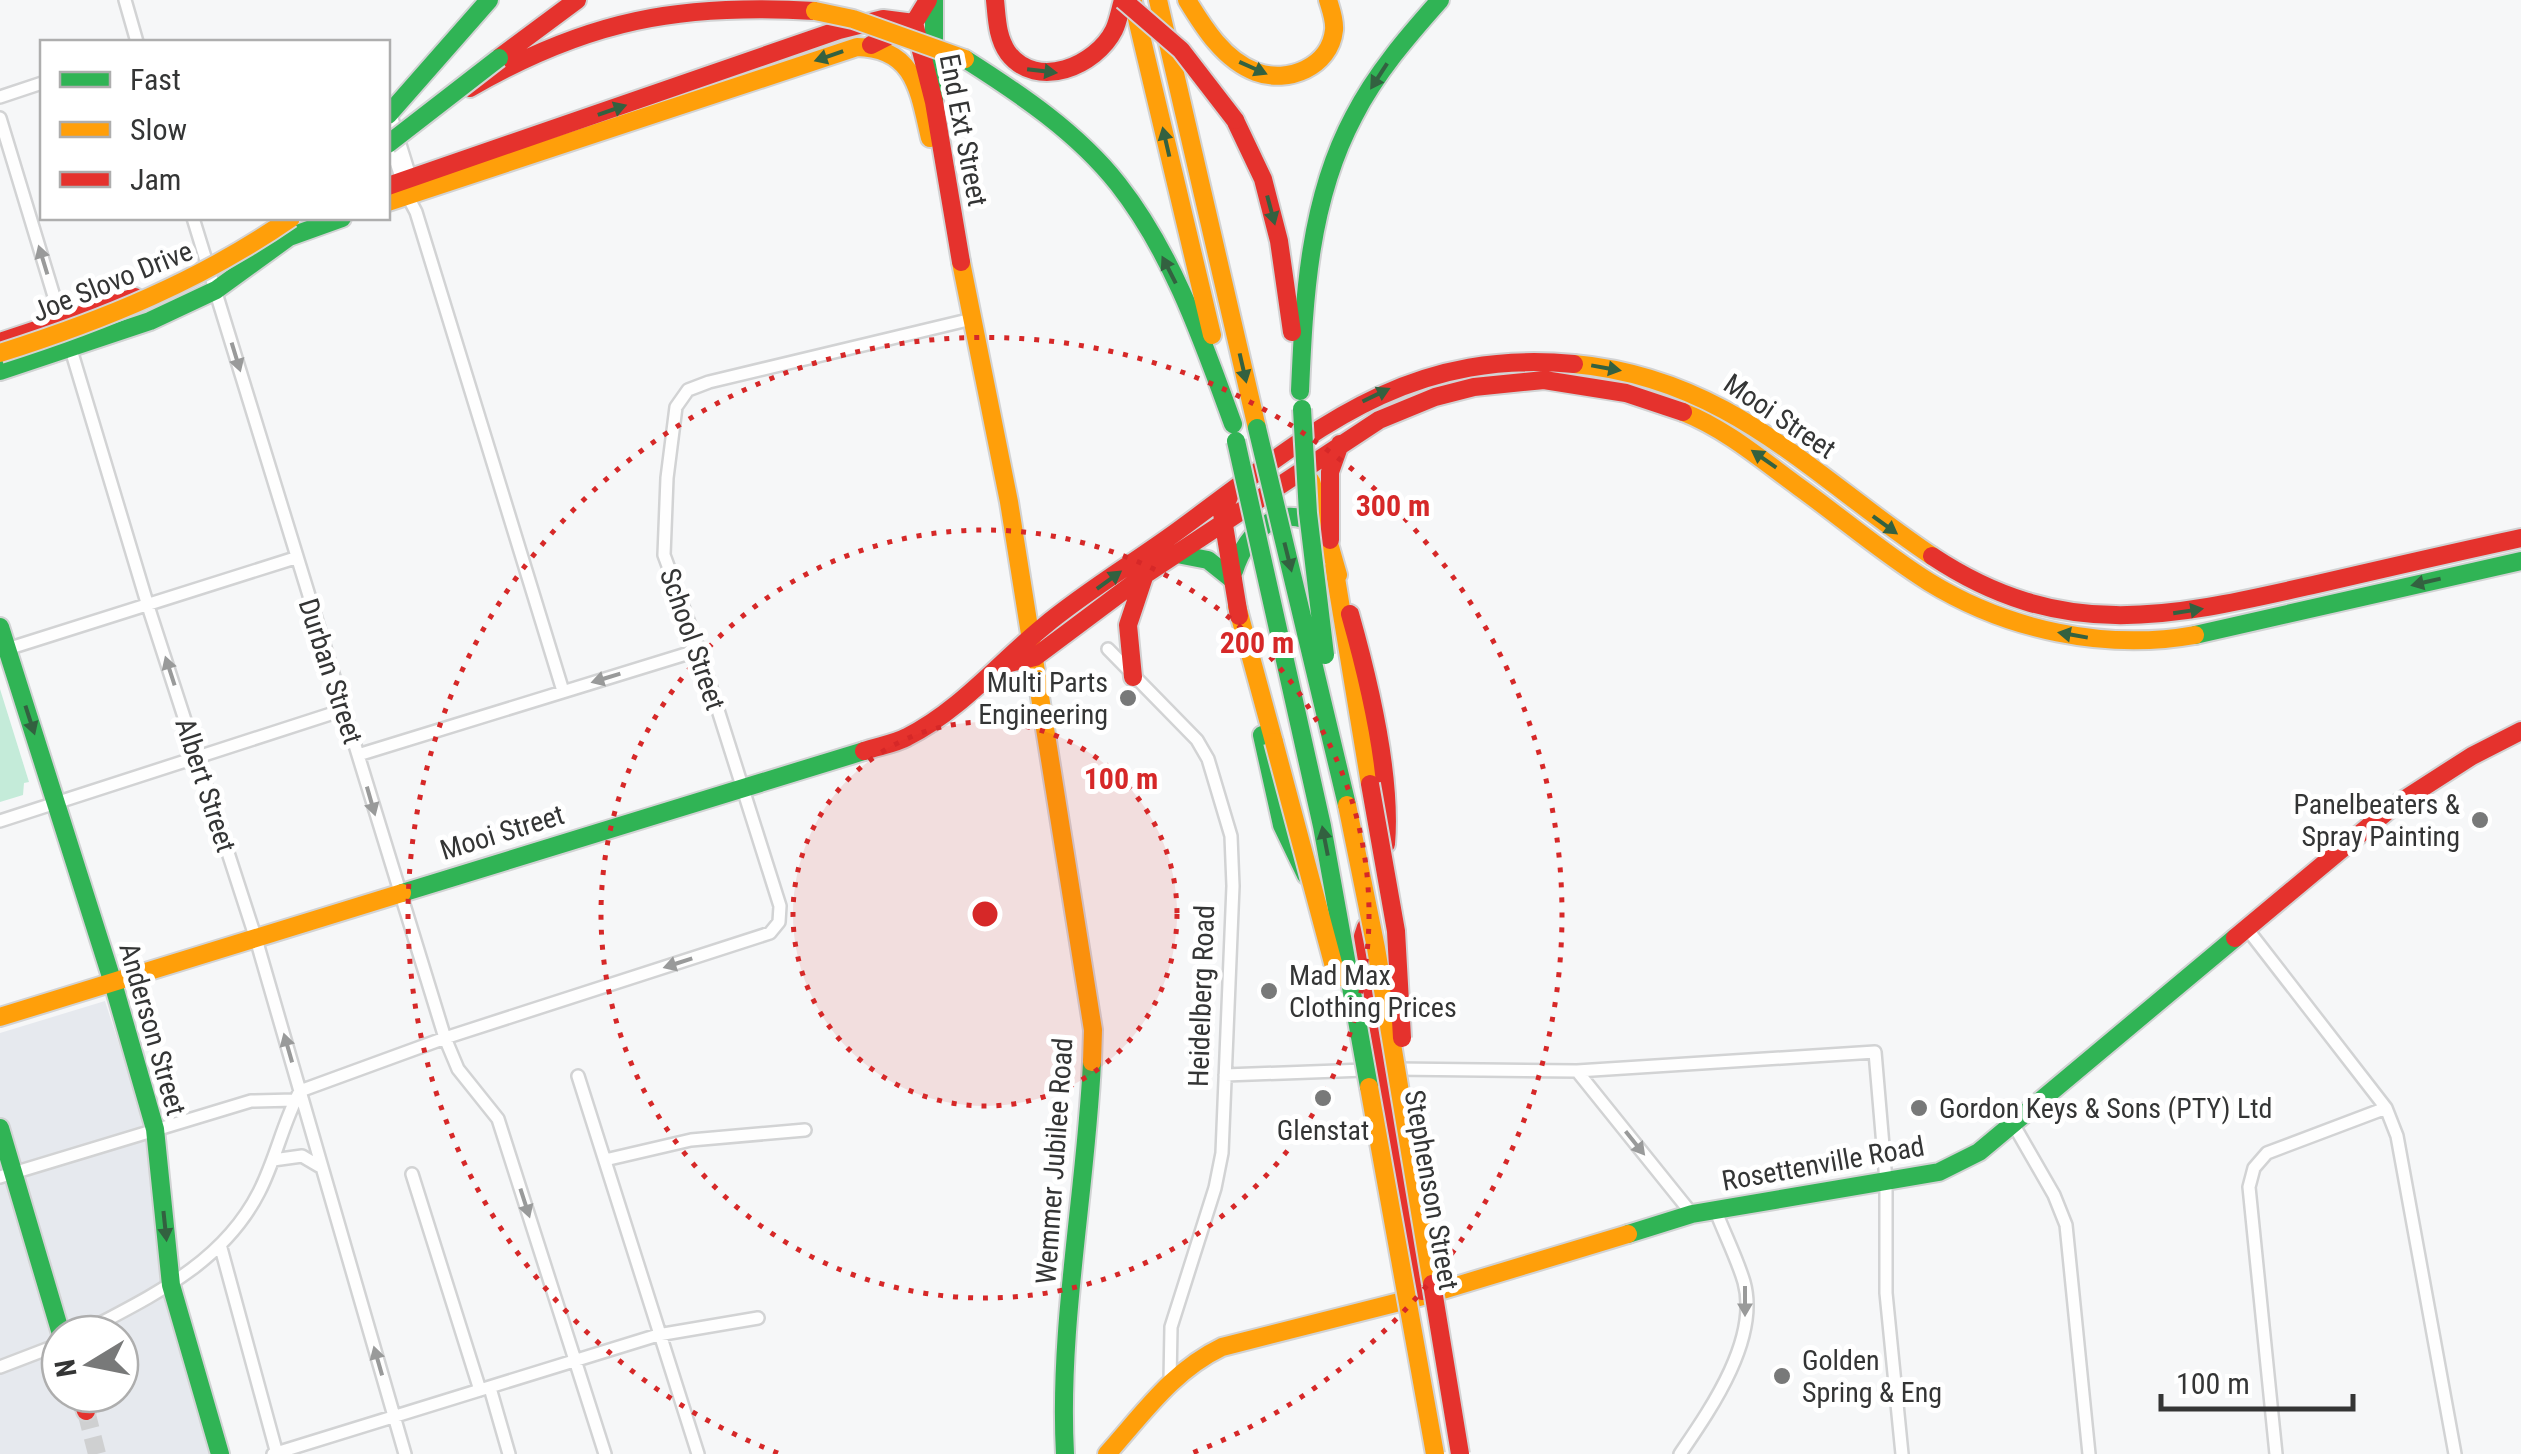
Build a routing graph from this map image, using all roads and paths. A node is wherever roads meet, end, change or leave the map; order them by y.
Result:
1 (125, 0) edge
2 (489, 0) edge
3 (577, 0) edge
4 (931, 0) edge
5 (995, 0) edge
6 (1123, 0) edge
7 (1132, 0) edge
8 (1158, 0) edge
9 (1187, 0) edge
10 (1328, 0) edge
11 (1440, 0) edge
12 (914, 23) junction
13 (136, 40) edge
14 (871, 45) junction
15 (40, 83) edge
16 (0, 97) edge
17 (934, 102) junction
18 (390, 112) edge
19 (0, 118) edge
20 (390, 118) edge
21 (418, 120) junction
22 (390, 140) edge
23 (390, 146) edge
24 (406, 190) edge
25 (194, 220) edge
26 (288, 220) edge
27 (299, 220) edge
28 (337, 220) edge
29 (958, 245) junction
30 (208, 263) junction
31 (216, 290) junction
32 (972, 318) junction
33 (67, 334) junction
34 (0, 342) edge
35 (0, 353) edge
36 (0, 368) edge
37 (1301, 400) junction
38 (1235, 433) junction
39 (1340, 444) junction
40 (1290, 446) junction
41 (1305, 467) junction
42 (1232, 491) junction
43 (1222, 522) junction
44 (2521, 538) edge
45 (1330, 542) junction
46 (1177, 554) junction
47 (296, 558) junction
48 (2521, 561) edge
49 (1334, 566) junction
50 (1146, 574) junction
51 (1232, 578) junction
52 (148, 606) junction
53 (1237, 606) junction
54 (0, 627) edge
55 (1030, 637) junction
56 (1108, 649) dead end
57 (3, 650) edge
58 (699, 650) junction
59 (1035, 657) junction
60 (1002, 664) junction
61 (1133, 677) junction
62 (564, 691) junction
63 (343, 710) junction
64 (2521, 731) edge
65 (358, 756) junction
66 (198, 759) junction
67 (1338, 761) junction
68 (744, 786) junction
69 (57, 804) junction
70 (0, 821) edge
71 (398, 893) junction
72 (2248, 930) junction
73 (1363, 936) junction
74 (256, 939) junction
75 (113, 983) junction
76 (0, 1017) edge
77 (445, 1038) junction
78 (1384, 1069) junction
79 (1577, 1071) junction
80 (1225, 1075) junction
81 (578, 1076) dead end
82 (297, 1096) junction
83 (1402, 1108) junction
84 (2386, 1108) junction
85 (1376, 1121) junction
86 (2012, 1122) junction
87 (0, 1128) edge
88 (155, 1129) junction
89 (805, 1130) dead end
90 (273, 1160) junction
91 (604, 1160) junction
92 (322, 1169) junction
93 (412, 1174) dead end
94 (7, 1175) edge
95 (1886, 1181) junction
96 (1715, 1209) junction
97 (1692, 1214) junction
98 (221, 1248) junction
99 (171, 1286) junction
100 (1423, 1296) junction
101 (55, 1314) edge
102 (118, 1314) edge
103 (758, 1318) dead end
104 (658, 1335) junction
105 (40, 1351) edge
106 (576, 1361) junction
107 (0, 1366) edge
108 (1170, 1381) junction
109 (485, 1389) junction
110 (394, 1416) junction
111 (1690, 1448) edge
112 (220, 1454) edge
113 (276, 1454) edge
114 (406, 1454) edge
115 (509, 1454) edge
116 (605, 1454) edge
117 (698, 1454) edge
118 (1065, 1454) edge
119 (1107, 1454) edge
120 (1436, 1454) edge
121 (1449, 1454) edge
122 (1460, 1454) edge
123 (1680, 1454) edge
124 (1902, 1454) edge
125 (2089, 1454) edge
126 (2276, 1454) edge
127 (2455, 1454) edge

1 - 13 street
2 - 18 main road
3 - 21 main road, bridge
4 - 12 main road
4 - 17 main road
5 -> 6 main road
6 -> 37 main road, bridge
38 -> 7 main road
8 -> 67 main road, bridge
9 -> 10 main road
11 -> 37 main road
12 - 14 main road
12 - 17 main road, End Ext Street
24 -> 12 main road, End Ext Street
14 -> 24 main road, End Ext Street
14 - 29 main road, End Ext Street
15 - 16 street
17 - 29 main road, End Ext Street
33 -> 19 street, Albert Street
20 - 24 street
21 - 22 main road, bridge
38 -> 21 main road, bridge
23 - 24 street
24 - 62 street
25 - 30 street, Durban Street
26 - 33 main road, Joe Slovo Drive, bridge
27 - 30 main road
28 - 31 main road
29 - 32 main road
30 - 31 street, Durban Street
30 - 33 main road
31 - 33 main road
31 -> 47 street, Durban Street
32 - 55 main road
32 - 58 street, School Street
33 - 34 main road
33 - 35 main road, Joe Slovo Drive, bridge
33 - 36 main road, bridge
33 - 52 street, Albert Street
37 - 67 main road, bridge
85 -> 38 main road, bridge
39 - 41 main road, Mooi Street
39 - 45 main road
48 -> 39 main road, Mooi Street
40 - 41 main road
40 - 42 main road, Mooi Street
40 -> 44 main road, Mooi Street
41 - 43 main road, Mooi Street
41 - 45 main road
42 - 43 main road
55 -> 42 main road, Mooi Street
43 - 46 main road, Mooi Street
43 - 51 main road
45 - 49 main road
45 - 51 main road
46 - 50 main road, Mooi Street
46 - 51 main road
47 - 52 street
47 - 63 street, Durban Street
49 - 73 main road
49 - 83 main road, bridge
50 - 59 main road, Mooi Street
50 - 61 main road
51 - 53 main road
52 - 57 street
66 -> 52 street, Albert Street
53 - 73 main road
53 - 85 main road, bridge
54 - 57 main road, Anderson Street
55 - 59 main road, Wemmer Jubilee Road
55 - 60 main road, Mooi Street
56 - 61 street, Heidelberg Road
57 -> 69 main road, Anderson Street
58 -> 62 street
58 - 68 street, School Street
59 - 60 main road, Mooi Street
59 - 118 main road, Wemmer Jubilee Road
60 - 68 main road, Mooi Street
61 - 80 street, Heidelberg Road
62 - 65 street
63 - 65 street, Durban Street
63 - 66 street
64 - 72 main road, Rosettenville Road
65 -> 71 street, Durban Street
66 - 69 street
66 - 74 street, Albert Street
67 - 83 main road, bridge
68 - 71 main road, Mooi Street
68 -> 77 street, School Street
69 - 70 street
69 - 75 main road, Anderson Street
71 - 74 main road, Mooi Street
71 - 77 street, Durban Street
72 - 84 street
72 - 86 main road, Rosettenville Road
73 - 78 main road, Stephenson Street
74 - 75 main road, Mooi Street
82 -> 74 street, Albert Street
75 - 76 main road, Mooi Street
75 - 88 main road, Anderson Street
77 - 82 street
77 -> 106 street, Durban Street
78 - 79 street
78 - 80 street
78 - 100 main road, Stephenson Street
79 - 95 street
79 -> 97 street
80 - 108 street, Heidelberg Road
81 - 91 street
82 - 88 street
82 - 90 street
82 - 92 street, Albert Street
83 - 122 main road, bridge
84 - 126 street
84 - 127 street
85 - 120 main road, bridge
86 - 95 main road, Rosettenville Road
86 - 125 street
87 - 94 main road
88 - 94 street
88 -> 99 main road, Anderson Street
89 - 91 street
90 - 92 street
90 - 98 street
91 - 104 street
110 -> 92 street, Albert Street
93 - 109 street
94 - 101 main road
95 - 96 main road, Rosettenville Road
95 - 124 street
96 - 97 main road, Rosettenville Road
96 -> 111 street
97 - 100 main road, Rosettenville Road
98 - 99 street
98 - 113 street
99 - 102 street
99 - 112 main road, Anderson Street
100 - 108 main road, Rosettenville Road
100 - 121 main road, Stephenson Street
103 - 104 street
104 - 106 street
104 - 117 street
105 - 107 street
106 - 109 street
106 - 116 street
108 - 119 main road, Rosettenville Road
109 - 110 street
109 - 115 street
110 - 113 street
110 - 114 street, Albert Street
111 - 123 street

